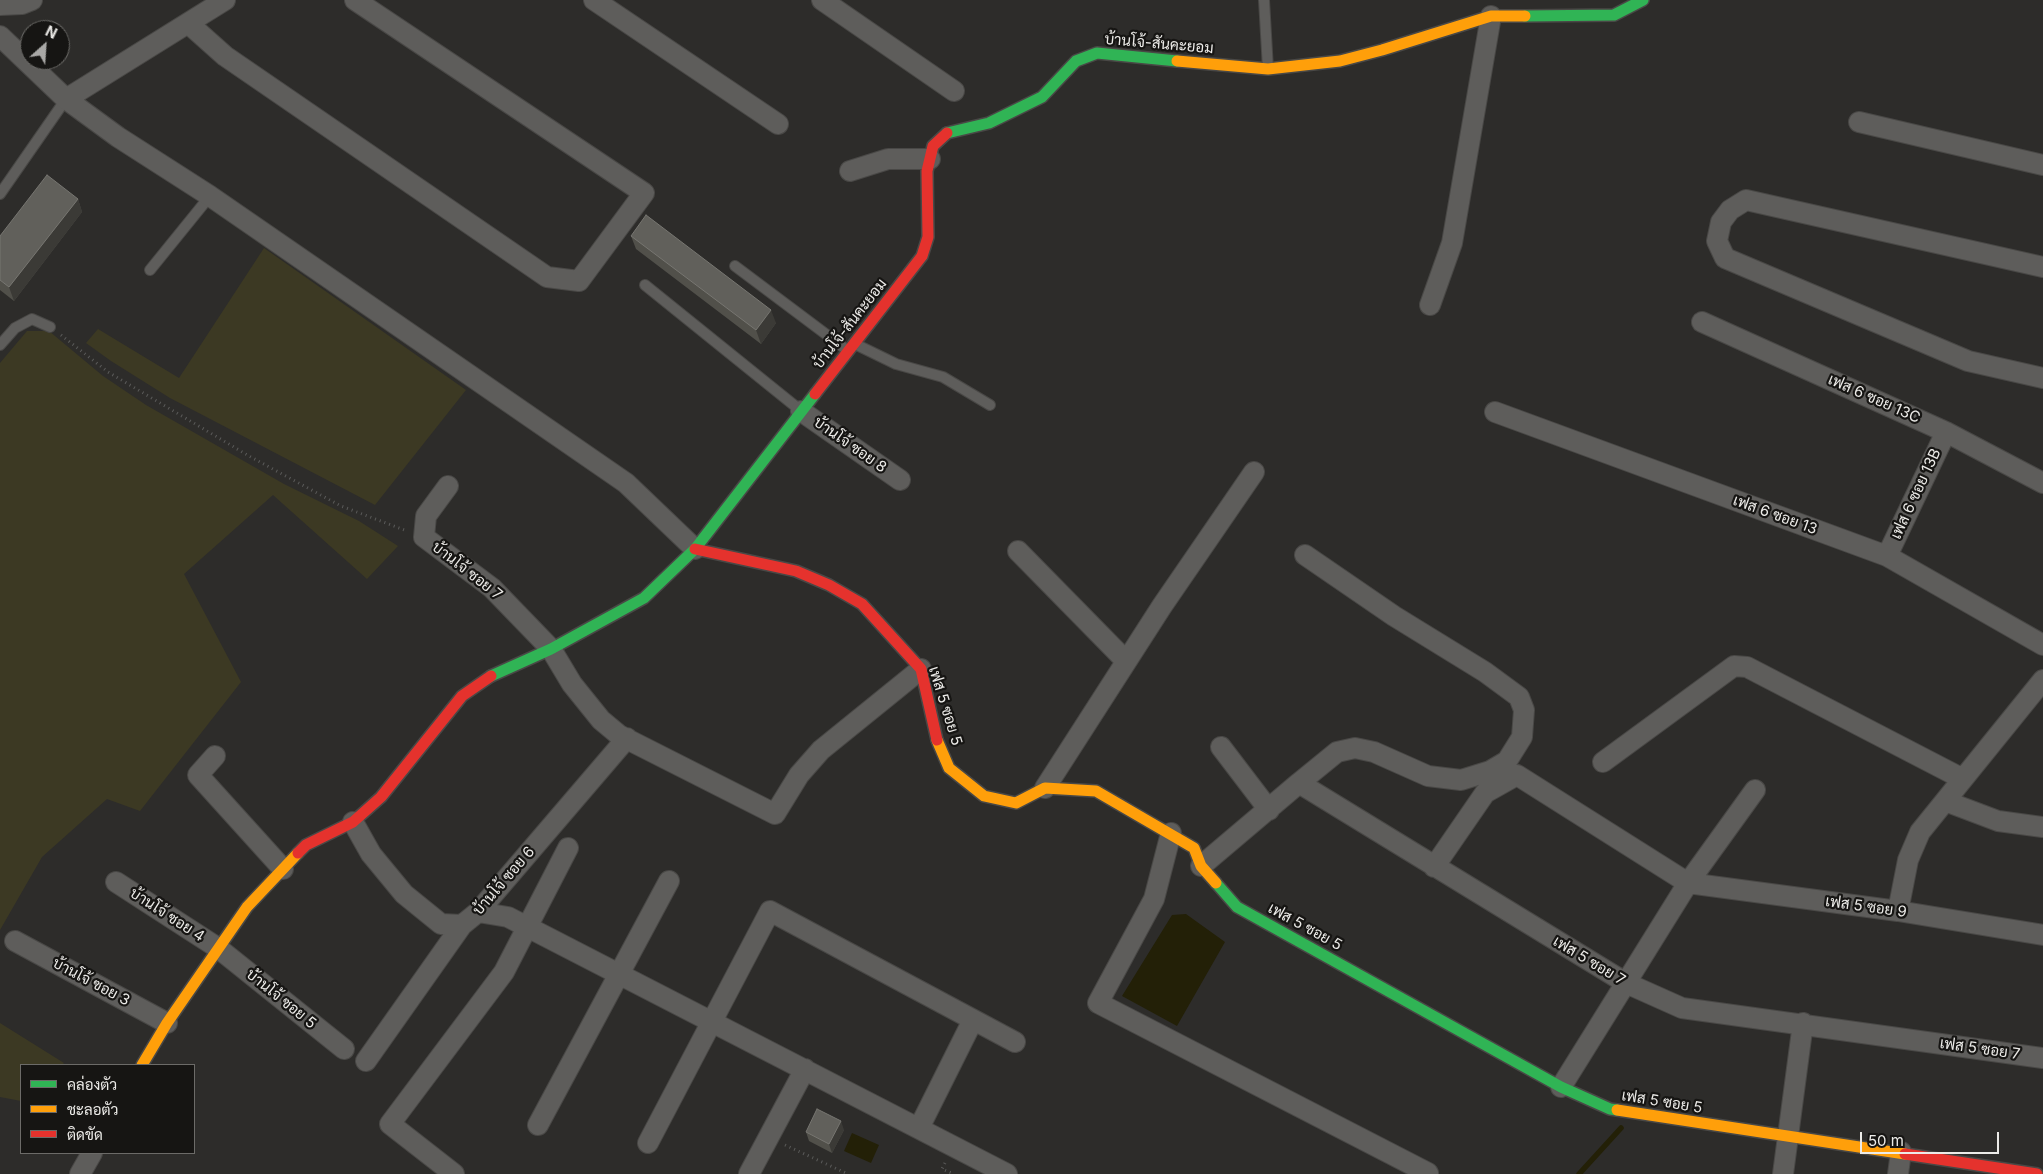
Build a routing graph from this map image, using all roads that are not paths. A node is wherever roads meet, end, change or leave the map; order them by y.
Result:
1 (32, 0) edge
2 (225, 0) edge
3 (355, 0) edge
4 (594, 0) edge
5 (822, 0) edge
6 (1264, 0) edge
7 (1643, 0) edge
8 (0, 5) edge
9 (1491, 16) junction
10 (188, 23) junction
11 (0, 36) edge
12 (1268, 68) junction
13 (954, 91) dead end
14 (66, 99) junction
15 (1859, 122) dead end
16 (778, 124) dead end
17 (930, 158) junction
18 (2043, 165) edge
19 (850, 172) dead end
20 (0, 194) edge
21 (210, 196) junction
22 (735, 266) dead end
23 (2043, 267) edge
24 (150, 270) dead end
25 (645, 285) dead end
26 (1430, 305) dead end
27 (1702, 322) dead end
28 (50, 326) road end
29 (0, 345) edge
30 (851, 347) junction
31 (2043, 378) edge
32 (990, 405) dead end
33 (801, 411) junction
34 (1494, 412) dead end
35 (1946, 432) junction
36 (1254, 472) dead end
37 (900, 480) dead end
38 (2043, 483) edge
39 (448, 486) dead end
40 (695, 549) junction
41 (1018, 551) dead end
42 (1305, 555) dead end
43 (1887, 556) junction
44 (2043, 646) edge
45 (551, 649) junction
46 (1126, 662) junction
47 (921, 669) junction
48 (2043, 680) edge
49 (627, 738) junction
50 (1221, 747) dead end
51 (215, 756) dead end
52 (1603, 762) dead end
53 (1964, 779) junction
54 (1299, 783) junction
55 (1045, 788) junction
56 (1755, 790) dead end
57 (1945, 801) junction
58 (1270, 810) junction
59 (353, 822) junction
60 (2043, 827) edge
61 (1171, 833) junction
62 (568, 848) dead end
63 (1201, 866) junction
64 (1434, 867) junction
65 (283, 869) junction
66 (668, 880) dead end
67 (116, 882) dead end
68 (1688, 882) junction
69 (1898, 911) junction
70 (478, 912) junction
71 (462, 926) junction
72 (526, 926) junction
73 (2043, 935) edge
74 (15, 941) dead end
75 (218, 948) junction
76 (618, 973) junction
77 (1626, 983) junction
78 (973, 1020) junction
79 (712, 1022) junction
80 (167, 1023) junction
81 (1803, 1023) junction
82 (1014, 1042) dead end
83 (344, 1049) dead end
84 (2043, 1058) edge
85 (366, 1060) dead end
86 (143, 1064) edge
87 (804, 1069) junction
88 (1561, 1087) junction
89 (538, 1125) dead end
90 (919, 1128) junction
91 (1788, 1136) junction
92 (648, 1143) dead end
93 (1901, 1152) junction
94 (91, 1154) edge
95 (2011, 1172) edge
96 (80, 1174) edge
97 (454, 1174) edge
98 (749, 1174) edge
99 (1007, 1174) edge
100 (1429, 1174) edge
101 (1783, 1174) edge
102 (1898, 1174) edge
103 (2037, 1174) edge

1 - 8 street
2 - 10 street
3 - 10 street
4 - 16 street
5 - 13 street
6 - 12 lane
7 - 9 street, บ้านโจ้-สันคะยอม
9 - 12 street, บ้านโจ้-สันคะยอม
9 - 26 street
10 - 14 street
11 - 14 street
12 - 17 street, บ้านโจ้-สันคะยอม
14 - 20 lane
14 - 21 street
15 - 18 street
17 - 19 street
17 - 30 street, บ้านโจ้-สันคะยอม
21 - 24 lane
21 - 40 street
22 - 30 lane
23 - 31 street
25 - 33 lane
27 - 35 street, เฟส 6 ซอย 13C
28 - 29 lane
30 - 32 lane
30 - 33 street, บ้านโจ้-สันคะยอม
33 - 37 street, บ้านโจ้ ซอย 8
33 - 40 street, บ้านโจ้-สันคะยอม
34 - 43 street, เฟส 6 ซอย 13
35 - 38 street, เฟส 6 ซอย 13C
35 - 43 street, เฟส 6 ซอย 13B
36 - 46 street
39 - 45 street, บ้านโจ้ ซอย 7
40 - 45 street, บ้านโจ้-สันคะยอม
40 - 47 street, เฟส 5 ซอย 5
41 - 46 street
42 - 54 street
43 - 44 street, เฟส 6 ซอย 13
45 - 49 street, บ้านโจ้ ซอย 7
45 - 59 street, บ้านโจ้-สันคะยอม
46 - 55 street
47 - 49 street, บ้านโจ้ ซอย 7
47 - 55 street, เฟส 5 ซอย 5
48 - 53 street
49 - 70 street, บ้านโจ้ ซอย 6
50 - 58 street
51 - 65 street
52 - 53 street
53 - 57 street
54 - 58 street
54 - 64 street, เฟส 5 ซอย 7
55 - 61 street, เฟส 5 ซอย 5
56 - 68 street
57 - 60 street
57 - 69 street
58 - 63 street
59 - 65 street, บ้านโจ้-สันคะยอม
59 - 71 street, บ้านโจ้ ซอย 6
61 - 63 street, เฟส 5 ซอย 5
61 - 100 street
62 - 72 street
63 - 88 street, เฟส 5 ซอย 5
64 - 68 street
64 - 77 street, เฟส 5 ซอย 7
65 - 75 street, บ้านโจ้-สันคะยอม
66 - 76 street
67 - 75 street, บ้านโจ้ ซอย 4
68 - 69 street, เฟส 5 ซอย 9
68 - 77 street
69 - 73 street, เฟส 5 ซอย 9
70 - 71 street, บ้านโจ้ ซอย 6
70 - 72 street
71 - 85 street
72 - 76 street
72 - 97 street
74 - 80 street, บ้านโจ้ ซอย 3
75 - 80 street, บ้านโจ้-สันคะยอม
75 - 83 street, บ้านโจ้ ซอย 5
76 - 79 street
76 - 89 street
77 - 81 street, เฟส 5 ซอย 7
77 - 88 street
78 - 79 street
78 - 82 street
78 - 90 street
79 - 87 street
79 - 92 street
80 - 86 street, บ้านโจ้-สันคะยอม
81 - 84 street, เฟส 5 ซอย 7
81 - 91 street
87 - 90 street
87 - 98 street
88 - 91 street, เฟส 5 ซอย 5
90 - 99 street
91 - 93 street, เฟส 5 ซอย 5
91 - 101 street
93 - 95 street, เฟส 5 ซอย 5
93 - 102 street
94 - 96 street
95 - 103 street, เฟส 5 ซอย 5

